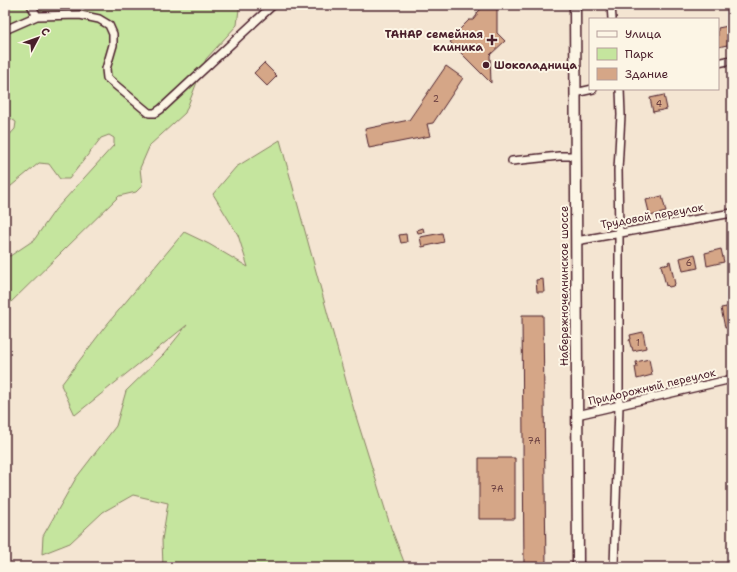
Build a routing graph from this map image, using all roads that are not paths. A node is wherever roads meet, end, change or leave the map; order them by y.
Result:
1 (31, 5) edge
2 (273, 5) edge
3 (575, 5) edge
4 (611, 5) edge
5 (37, 16) junction
6 (612, 18) edge
7 (5, 30) edge
8 (732, 60) edge
9 (719, 63) edge
10 (589, 90) edge
11 (620, 90) edge
12 (576, 93) junction
13 (575, 156) junction
14 (512, 161) dead end
15 (732, 213) edge
16 (619, 233) junction
17 (576, 241) junction
18 (732, 379) edge
19 (619, 406) junction
20 (577, 415) junction
21 (578, 567) edge
22 (614, 567) edge

1 - 5 street
2 - 5 street
3 - 12 main road, Набережночелнинское шоссе
4 - 6 street
5 - 7 street
8 - 9 street
10 - 12 street
11 - 16 street
12 - 13 main road, Набережночелнинское шоссе
13 - 14 street
13 - 17 main road, Набережночелнинское шоссе
15 - 16 street, Трудовой переулок
16 - 17 street, Трудовой переулок
16 - 19 street
17 - 20 main road, Набережночелнинское шоссе
18 - 19 street, Придорожный переулок
19 - 20 street, Придорожный переулок
19 - 22 street
20 - 21 main road, Набережночелнинское шоссе

